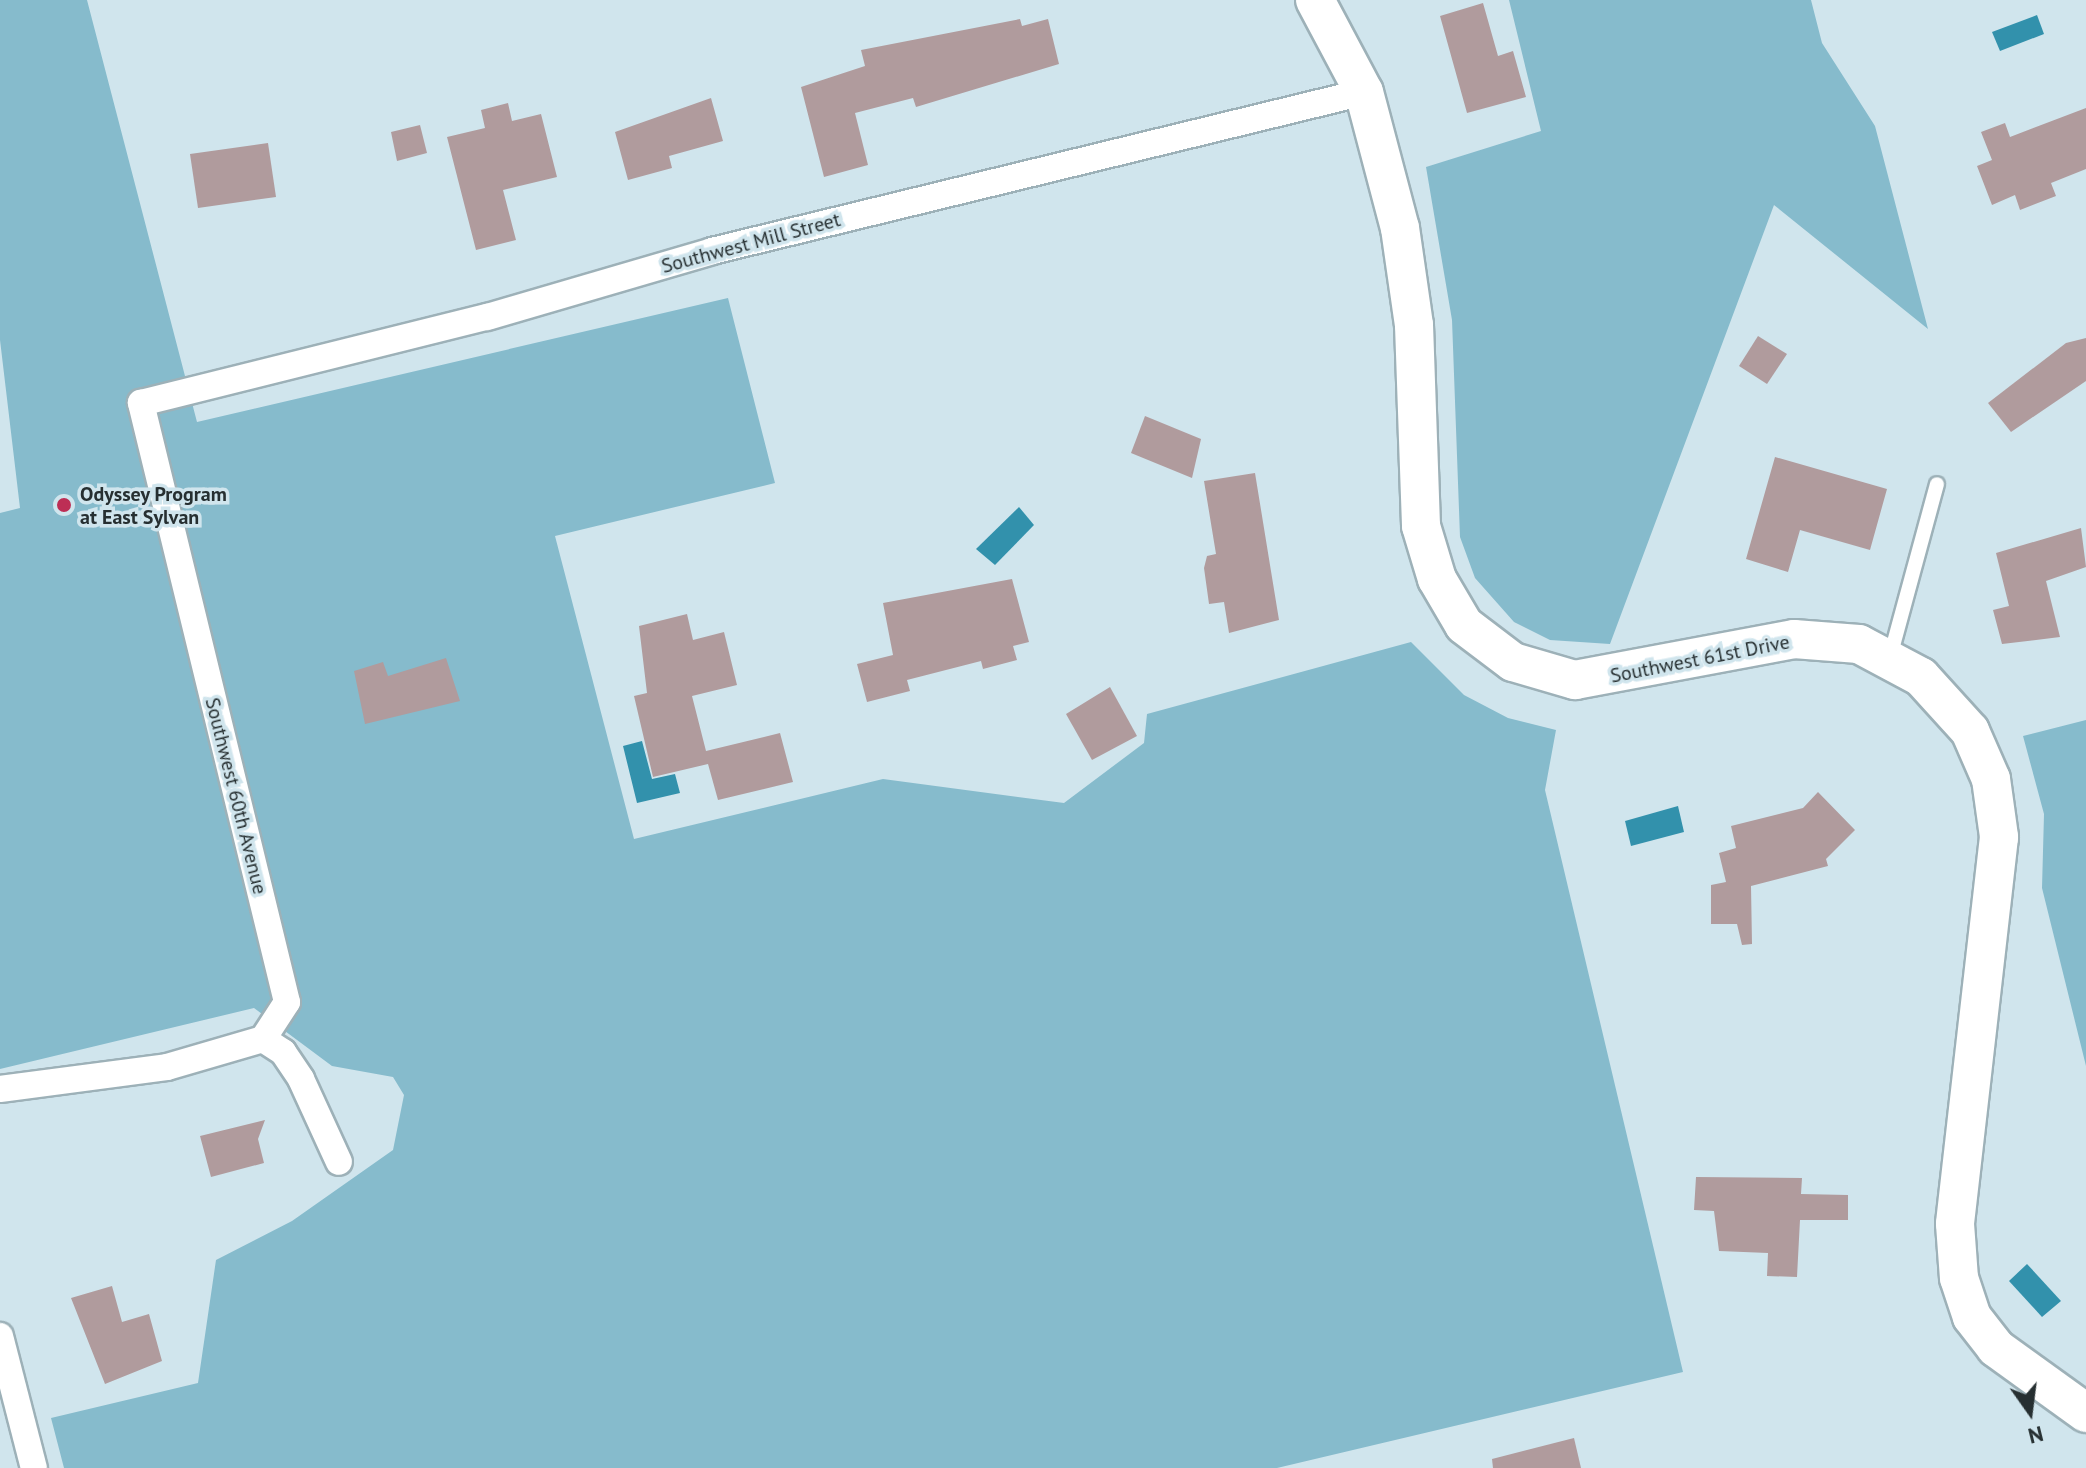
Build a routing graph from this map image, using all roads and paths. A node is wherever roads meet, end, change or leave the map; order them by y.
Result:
1 (1315, 0) edge
2 (1364, 92) junction
3 (141, 403) joint
4 (1937, 484) dead end
5 (1890, 657) junction
6 (263, 1039) junction
7 (0, 1089) edge
8 (339, 1162) dead end
9 (0, 1336) edge
10 (2086, 1413) edge
11 (34, 1468) edge

1 - 2 street, Southwest 61st Drive
2 - 3 street, Southwest Mill Street
2 - 5 street, Southwest 61st Drive
3 - 6 street, Southwest 60th Avenue
4 - 5 lane
5 - 10 street, Southwest 61st Drive
6 - 7 street
6 - 8 street
9 - 11 street

